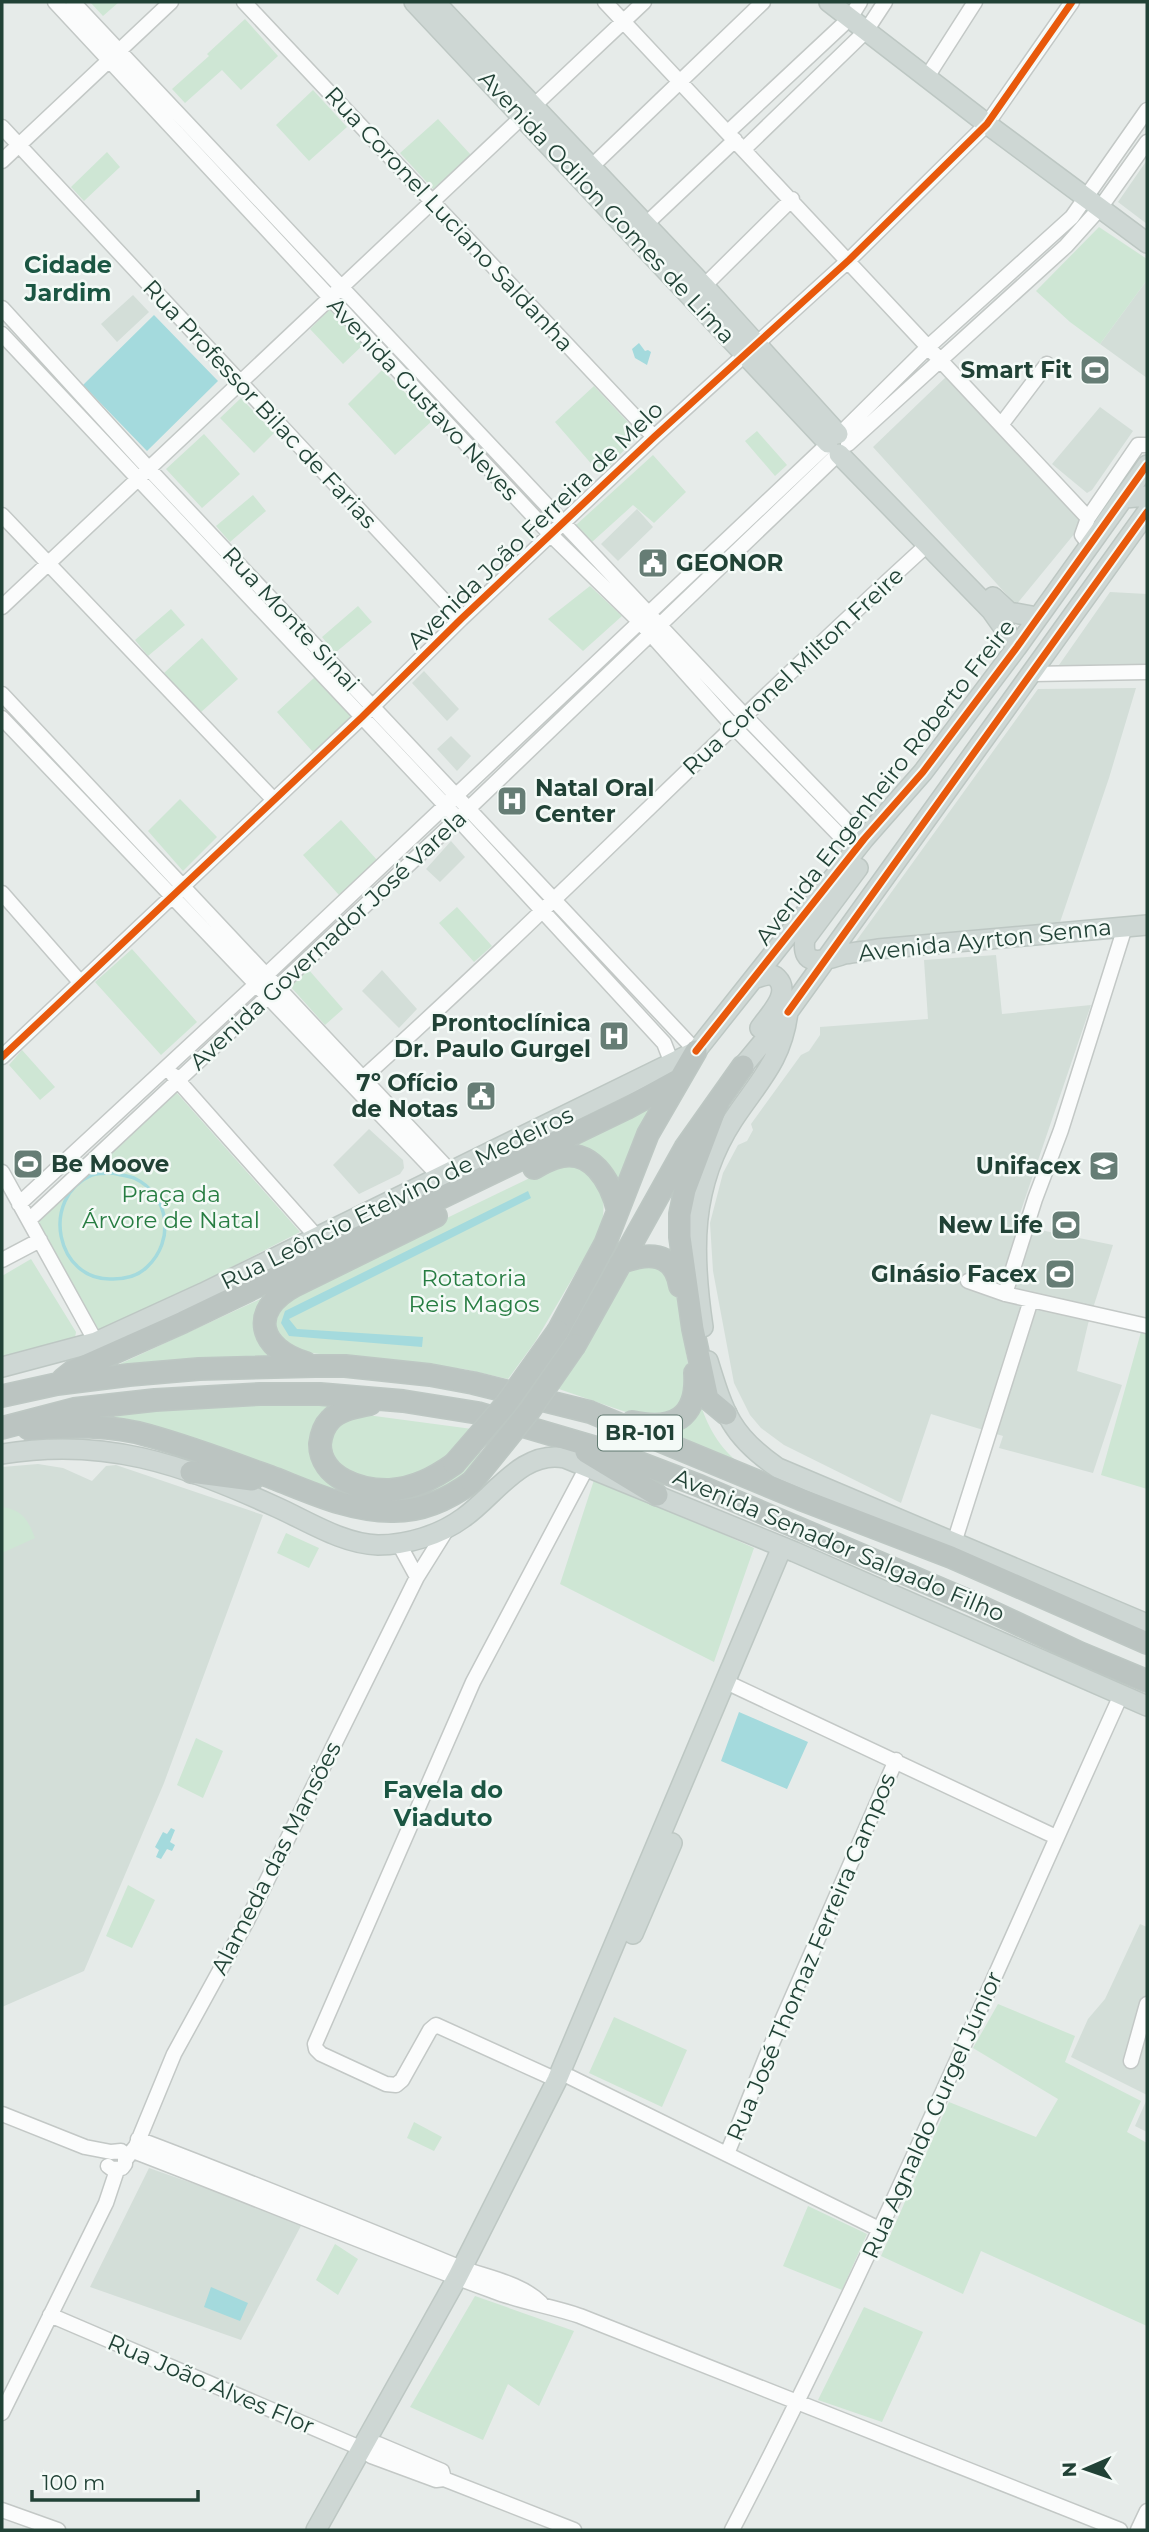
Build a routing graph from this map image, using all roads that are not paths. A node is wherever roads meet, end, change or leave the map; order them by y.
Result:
1 (55, 2) edge
2 (73, 2) edge
3 (171, 2) edge
4 (244, 2) edge
5 (414, 2) edge
6 (435, 2) edge
7 (605, 2) edge
8 (645, 2) edge
9 (763, 2) edge
10 (829, 2) edge
11 (885, 2) edge
12 (975, 2) edge
13 (1072, 2) edge
14 (855, 10) edge
15 (623, 22) junction
16 (866, 31) junction
17 (114, 56) junction
18 (927, 77) junction
19 (679, 83) junction
20 (1147, 110) edge
21 (528, 111) junction
22 (987, 124) junction
23 (2, 127) edge
24 (1130, 135) junction
25 (735, 140) junction
26 (1146, 144) edge
27 (18, 145) junction
28 (2, 160) edge
29 (590, 168) junction
30 (792, 199) junction
31 (432, 202) junction
32 (1093, 204) junction
33 (645, 225) junction
34 (1052, 238) junction
35 (1147, 243) edge
36 (1063, 249) junction
37 (849, 260) junction
38 (704, 286) junction
39 (342, 287) junction
40 (329, 299) junction
41 (2, 308) edge
42 (2, 334) edge
43 (928, 347) junction
44 (751, 349) junction
45 (941, 361) junction
46 (1046, 364) dead end
47 (240, 383) junction
48 (1001, 425) junction
49 (654, 437) junction
50 (839, 444) junction
51 (1147, 445) edge
52 (1147, 465) edge
53 (144, 473) junction
54 (1147, 496) edge
55 (1125, 498) junction
56 (1070, 499) junction
57 (1101, 499) junction
58 (1147, 512) edge
59 (2, 515) edge
60 (1088, 518) junction
61 (565, 522) junction
62 (551, 535) junction
63 (1089, 544) junction
64 (927, 545) junction
65 (48, 563) junction
66 (2, 607) edge
67 (1037, 617) junction
68 (645, 618) junction
69 (461, 619) junction
70 (655, 629) junction
71 (1017, 647) junction
72 (1147, 672) edge
73 (1031, 674) junction
74 (2, 694) edge
75 (373, 706) junction
76 (744, 715) junction
77 (362, 717) junction
78 (2, 718) edge
79 (733, 726) junction
80 (923, 772) junction
81 (804, 778) junction
82 (793, 790) junction
83 (274, 800) junction
84 (451, 801) junction
85 (463, 814) junction
86 (860, 845) junction
87 (176, 890) junction
88 (2, 893) edge
89 (554, 900) junction
90 (543, 911) junction
91 (1147, 925) edge
92 (1125, 927) junction
93 (580, 929) junction
94 (568, 938) junction
95 (823, 960) junction
96 (756, 978) junction
97 (261, 980) junction
98 (80, 982) junction
99 (273, 992) junction
100 (788, 1012) junction
101 (677, 1031) junction
102 (696, 1051) junction
103 (2, 1057) edge
104 (671, 1062) junction
105 (743, 1066) joint
106 (166, 1067) junction
107 (178, 1080) junction
108 (358, 1082) junction
109 (720, 1097) junction
110 (2, 1172) edge
111 (446, 1174) junction
112 (19, 1204) junction
113 (618, 1211) junction
114 (29, 1220) junction
115 (316, 1236) junction
116 (40, 1240) junction
117 (2, 1260) edge
118 (620, 1263) junction
119 (968, 1281) dead end
120 (1005, 1294) junction
121 (1031, 1300) junction
122 (1147, 1326) edge
123 (96, 1342) junction
124 (314, 1366) junction
125 (2, 1367) edge
126 (57, 1384) junction
127 (2, 1396) edge
128 (386, 1400) junction
129 (724, 1409) junction
130 (590, 1412) junction
131 (2, 1430) edge
132 (570, 1440) junction
133 (2, 1454) edge
134 (587, 1467) junction
135 (191, 1472) junction
136 (289, 1484) junction
137 (657, 1495) junction
138 (448, 1527) junction
139 (399, 1544) junction
140 (789, 1549) junction
141 (953, 1550) junction
142 (1012, 1569) joint
143 (417, 1577) junction
144 (1147, 1624) edge
145 (1147, 1643) edge
146 (1147, 1681) edge
147 (731, 1685) junction
148 (1121, 1695) junction
149 (1147, 1706) edge
150 (896, 1760) junction
151 (1056, 1837) junction
152 (1147, 2004) edge
153 (1131, 2061) dead end
154 (563, 2078) junction
155 (2, 2114) edge
156 (727, 2154) junction
157 (120, 2156) junction
158 (881, 2230) junction
159 (465, 2275) junction
160 (50, 2315) junction
161 (799, 2403) junction
162 (2, 2413) edge
163 (370, 2450) junction
164 (2, 2510) edge
165 (1147, 2511) edge
166 (58, 2530) edge
167 (316, 2530) edge
168 (329, 2530) edge
169 (574, 2530) edge
170 (732, 2530) edge
171 (1120, 2530) edge
172 (1138, 2530) edge

1 - 17 street, Avenida Gustavo Neves
2 - 17 street, Avenida Gustavo Neves
3 - 17 street
4 - 31 street, Rua Coronel Luciano Saldanha
5 - 21 main road, Avenida Odilon Gomes de Lima
6 - 21 main road, Avenida Odilon Gomes de Lima
7 - 15 street
8 - 15 street
9 - 19 street
10 - 14 main road
11 - 16 street
12 - 18 street
13 - 22 street, Avenida João Ferreira de Melo
14 - 16 main road
14 - 25 street
15 - 19 street
15 - 21 street
16 - 18 main road
16 - 25 street
17 - 27 street
17 - 39 street, Avenida Gustavo Neves
17 - 40 street, Avenida Gustavo Neves
18 - 22 main road
19 - 25 street
19 - 29 street
20 - 24 street, Avenida Governador José Varela
21 - 29 main road, Avenida Odilon Gomes de Lima
21 - 31 street
21 - 44 main road, Avenida Odilon Gomes de Lima
22 - 32 main road
22 - 37 street, Avenida João Ferreira de Melo
23 - 27 street, Rua Professor Bilac de Farias
24 - 26 street
24 - 32 street, Avenida Governador José Varela
25 - 30 street
25 - 33 street
26 - 32 street, Avenida Governador José Varela
27 - 28 street
27 - 47 street, Rua Professor Bilac de Farias
29 - 33 main road, Avenida Odilon Gomes de Lima
30 - 37 street
30 - 38 street
31 - 39 street
31 - 49 street, Rua Coronel Luciano Saldanha
32 - 34 street, Avenida Governador José Varela
32 - 35 main road
32 - 36 street, Avenida Governador José Varela
33 - 38 main road, Avenida Odilon Gomes de Lima
34 - 36 street
34 - 43 street, Avenida Governador José Varela
36 - 45 street, Avenida Governador José Varela
37 - 43 street
37 - 44 street, Avenida João Ferreira de Melo
38 - 44 main road, Avenida Odilon Gomes de Lima
39 - 40 street
39 - 61 street, Avenida Gustavo Neves
40 - 47 street
40 - 62 street, Avenida Gustavo Neves
41 - 53 street, Rua Monte Sinai
42 - 53 street, Rua Monte Sinai
43 - 45 street
43 - 50 street, Avenida Governador José Varela
44 - 49 street, Avenida João Ferreira de Melo
44 - 50 main road, Avenida Odilon Gomes de Lima
45 - 48 street
45 - 50 street, Avenida Governador José Varela
46 - 48 street
47 - 53 street
47 - 69 street, Rua Professor Bilac de Farias
48 - 56 street
49 - 61 street, Avenida João Ferreira de Melo
50 - 64 main road, Avenida Odilon Gomes de Lima
50 - 67 main road, Avenida Odilon Gomes de Lima
50 - 68 street, Avenida Governador José Varela
50 - 70 street, Avenida Governador José Varela
51 - 57 street
52 - 55 main road, Avenida Engenheiro Roberto Freire
53 - 65 street
53 - 75 street, Rua Monte Sinai
53 - 77 street, Rua Monte Sinai
54 - 55 main road
55 - 63 main road, Avenida Engenheiro Roberto Freire
56 - 57 street
56 - 60 street
57 - 60 street
58 - 73 main road, Avenida Engenheiro Roberto Freire
59 - 65 street
60 - 63 street
61 - 62 street, Avenida João Ferreira de Melo
61 - 68 street, Avenida Gustavo Neves
62 - 68 street, Avenida Gustavo Neves
62 - 69 street, Avenida João Ferreira de Melo
63 - 67 main road, Avenida Engenheiro Roberto Freire
64 - 71 main road, Avenida Odilon Gomes de Lima
64 - 76 street, Rua Coronel Milton Freire
65 - 66 street
65 - 83 street
67 - 71 main road, Avenida Engenheiro Roberto Freire
68 - 70 street, Avenida Gustavo Neves
68 - 84 street, Avenida Governador José Varela
69 - 75 street, Avenida João Ferreira de Melo
70 - 76 street, Avenida Gustavo Neves
70 - 79 street, Avenida Gustavo Neves
70 - 85 street, Avenida Governador José Varela
71 - 80 main road, Avenida Engenheiro Roberto Freire
72 - 73 street
73 - 95 main road, Avenida Engenheiro Roberto Freire
74 - 87 street
75 - 77 street, Avenida João Ferreira de Melo
75 - 84 street, Rua Monte Sinai
76 - 79 street, Rua Coronel Milton Freire
76 - 81 street, Avenida Gustavo Neves
77 - 83 street, Avenida João Ferreira de Melo
77 - 84 street, Rua Monte Sinai
78 - 87 street
79 - 82 street, Avenida Gustavo Neves
79 - 89 street, Rua Coronel Milton Freire
80 - 86 main road, Avenida Engenheiro Roberto Freire
80 - 95 main road
81 - 82 street
81 - 86 street, Avenida Gustavo Neves
82 - 86 street, Avenida Gustavo Neves
83 - 87 street, Avenida João Ferreira de Melo
84 - 85 street, Rua Monte Sinai
84 - 97 street, Avenida Governador José Varela
85 - 89 street, Rua Monte Sinai
85 - 90 street, Rua Monte Sinai
85 - 99 street, Avenida Governador José Varela
86 - 96 main road, Avenida Engenheiro Roberto Freire
87 - 97 street
87 - 98 street, Avenida João Ferreira de Melo
88 - 98 street
89 - 90 street, Rua Coronel Milton Freire
89 - 93 street, Rua Monte Sinai
90 - 94 street, Rua Monte Sinai
90 - 108 street, Rua Coronel Milton Freire
91 - 92 main road, Avenida Ayrton Senna
92 - 95 main road, Avenida Ayrton Senna
92 - 120 street
93 - 94 street
93 - 101 street, Rua Monte Sinai
94 - 104 street, Rua Monte Sinai
95 - 100 main road, Avenida Engenheiro Roberto Freire
96 - 102 main road, Avenida Engenheiro Roberto Freire
96 - 109 main road
97 - 99 street
97 - 106 street, Avenida Governador José Varela
98 - 103 street, Avenida João Ferreira de Melo
99 - 107 street, Avenida Governador José Varela
99 - 108 street
100 - 105 main road, Avenida Engenheiro Roberto Freire
100 - 129 main road, Avenida Engenheiro Roberto Freire
101 - 102 street, Rua Monte Sinai
101 - 104 street
102 - 104 highway
104 - 111 main road, Rua Leôncio Etelvino de Medeiros
104 - 113 highway
104 - 126 highway
105 - 109 highway
106 - 107 street
106 - 112 street, Avenida Governador José Varela
107 - 114 street, Avenida Governador José Varela
107 - 115 street
108 - 111 street
109 - 118 highway
109 - 129 highway
110 - 112 street
111 - 115 main road, Rua Leôncio Etelvino de Medeiros
112 - 114 street
113 - 124 highway
113 - 128 highway, bridge
114 - 116 street
115 - 123 main road, Rua Leôncio Etelvino de Medeiros
116 - 117 street
116 - 123 street
118 - 130 highway
118 - 136 highway, bridge
119 - 120 street
120 - 121 street
121 - 122 street
121 - 141 street
123 - 125 main road
124 - 126 highway, Avenida Senador Salgado Filho / BR-101
124 - 130 highway, Avenida Senador Salgado Filho / BR-101
126 - 127 highway, Avenida Senador Salgado Filho / BR-101
128 - 131 highway, Avenida Senador Salgado Filho / BR-101
128 - 132 highway, Avenida Senador Salgado Filho / BR-101
129 - 141 main road, Avenida Senador Salgado Filho
130 - 141 highway, Avenida Senador Salgado Filho / BR-101
131 - 136 highway
132 - 137 highway
132 - 146 highway, Avenida Senador Salgado Filho / BR-101
133 - 135 main road, Avenida Senador Salgado Filho
134 - 137 main road, Avenida Senador Salgado Filho
134 - 138 main road, Avenida Senador Salgado Filho
134 - 154 street
135 - 136 highway
135 - 139 main road, Avenida Senador Salgado Filho
137 - 140 main road, Avenida Senador Salgado Filho
138 - 139 main road, Avenida Senador Salgado Filho
138 - 143 street, Alameda das Mansões
139 - 143 street
140 - 147 main road
140 - 148 main road, Avenida Senador Salgado Filho
141 - 142 highway
141 - 145 highway, Avenida Senador Salgado Filho / BR-101
142 - 144 main road, Avenida Senador Salgado Filho
143 - 157 street, Alameda das Mansões
147 - 150 street
147 - 154 main road
148 - 149 main road, Avenida Senador Salgado Filho
148 - 151 street, Rua Agnaldo Gurgel Júnior
150 - 151 street
150 - 156 street, Rua José Thomaz Ferreira Campos
151 - 158 street, Rua Agnaldo Gurgel Júnior
152 - 153 street
154 - 156 street
154 - 159 main road
155 - 157 street
156 - 158 street
157 - 159 street
157 - 160 street, Alameda das Mansões
158 - 161 street, Rua Agnaldo Gurgel Júnior
159 - 161 street
159 - 163 main road
160 - 162 street, Alameda das Mansões
160 - 163 street, Rua João Alves Flor
161 - 170 street, Rua Agnaldo Gurgel Júnior
161 - 171 street
163 - 167 main road
163 - 168 main road
163 - 169 street, Rua João Alves Flor
164 - 166 street
165 - 172 street

